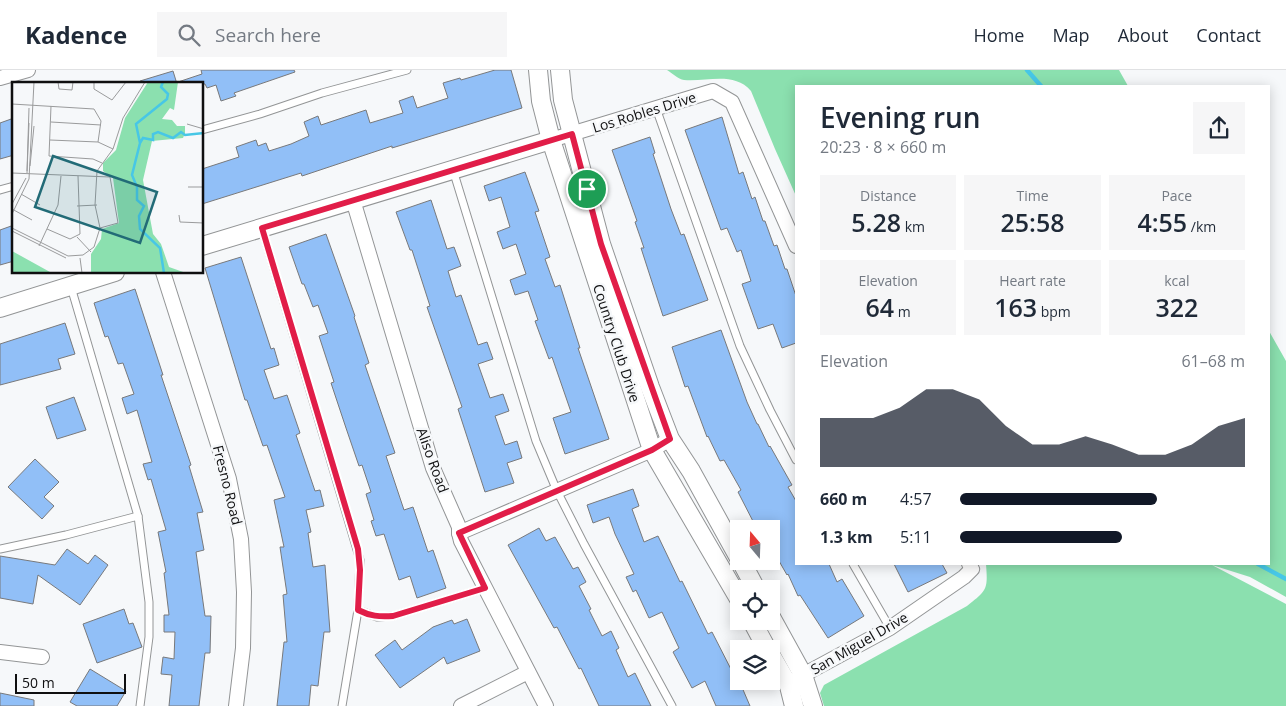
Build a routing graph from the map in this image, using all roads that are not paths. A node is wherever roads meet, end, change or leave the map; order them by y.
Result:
1 (28, 70) edge
2 (407, 70) edge
3 (538, 70) edge
4 (560, 70) edge
5 (0, 78) edge
6 (656, 108) junction
7 (204, 129) edge
8 (572, 134) junction
9 (551, 140) junction
10 (453, 170) junction
11 (353, 200) junction
12 (262, 228) junction
13 (795, 244) edge
14 (204, 245) edge
15 (109, 274) edge
16 (164, 274) edge
17 (70, 286) junction
18 (0, 308) edge
19 (670, 439) junction
20 (652, 450) junction
21 (795, 458) edge
22 (557, 491) junction
23 (138, 516) junction
24 (459, 533) junction
25 (730, 542) edge
26 (0, 548) edge
27 (854, 565) edge
28 (969, 565) edge
29 (730, 584) edge
30 (485, 588) junction
31 (358, 610) junction
32 (890, 628) junction
33 (778, 630) edge
34 (0, 652) edge
35 (42, 657) dead end
36 (780, 670) edge
37 (528, 672) junction
38 (803, 675) junction
39 (789, 686) junction
40 (140, 706) edge
41 (236, 706) edge
42 (342, 706) edge
43 (461, 706) edge
44 (546, 706) edge
45 (672, 706) edge
46 (794, 706) edge
47 (813, 706) edge

1 - 5 street
2 - 7 lane
3 - 9 street, Country Club Drive
4 - 8 street, Country Club Drive
6 - 8 street, Los Robles Drive
6 - 13 street, Los Robles Drive
6 - 21 lane
8 - 9 street, Los Robles Drive
8 - 19 street, Country Club Drive
9 - 10 street, Los Robles Drive
9 - 20 street, Country Club Drive
10 - 11 street, Los Robles Drive
10 - 22 lane
11 - 12 street, Los Robles Drive
11 - 24 street, Aliso Road
12 - 14 street, Los Robles Drive
12 - 31 lane
15 - 17 street
16 - 41 street, Fresno Road
17 - 18 street
17 - 23 lane
19 - 20 street
19 - 25 street, Country Club Drive
20 - 22 street
20 - 29 street, Country Club Drive
22 - 24 street
22 - 45 lane
23 - 26 lane
23 - 40 lane
24 - 30 street, Aliso Road
27 - 32 lane
28 - 32 street, San Miguel Drive
30 - 31 lane
30 - 37 street, Aliso Road
31 - 42 lane
32 - 38 street, San Miguel Drive
33 - 38 street
34 - 35 street
36 - 39 street
37 - 43 street
37 - 44 street, Aliso Road
38 - 39 street, San Miguel Drive
38 - 47 street
39 - 46 street

